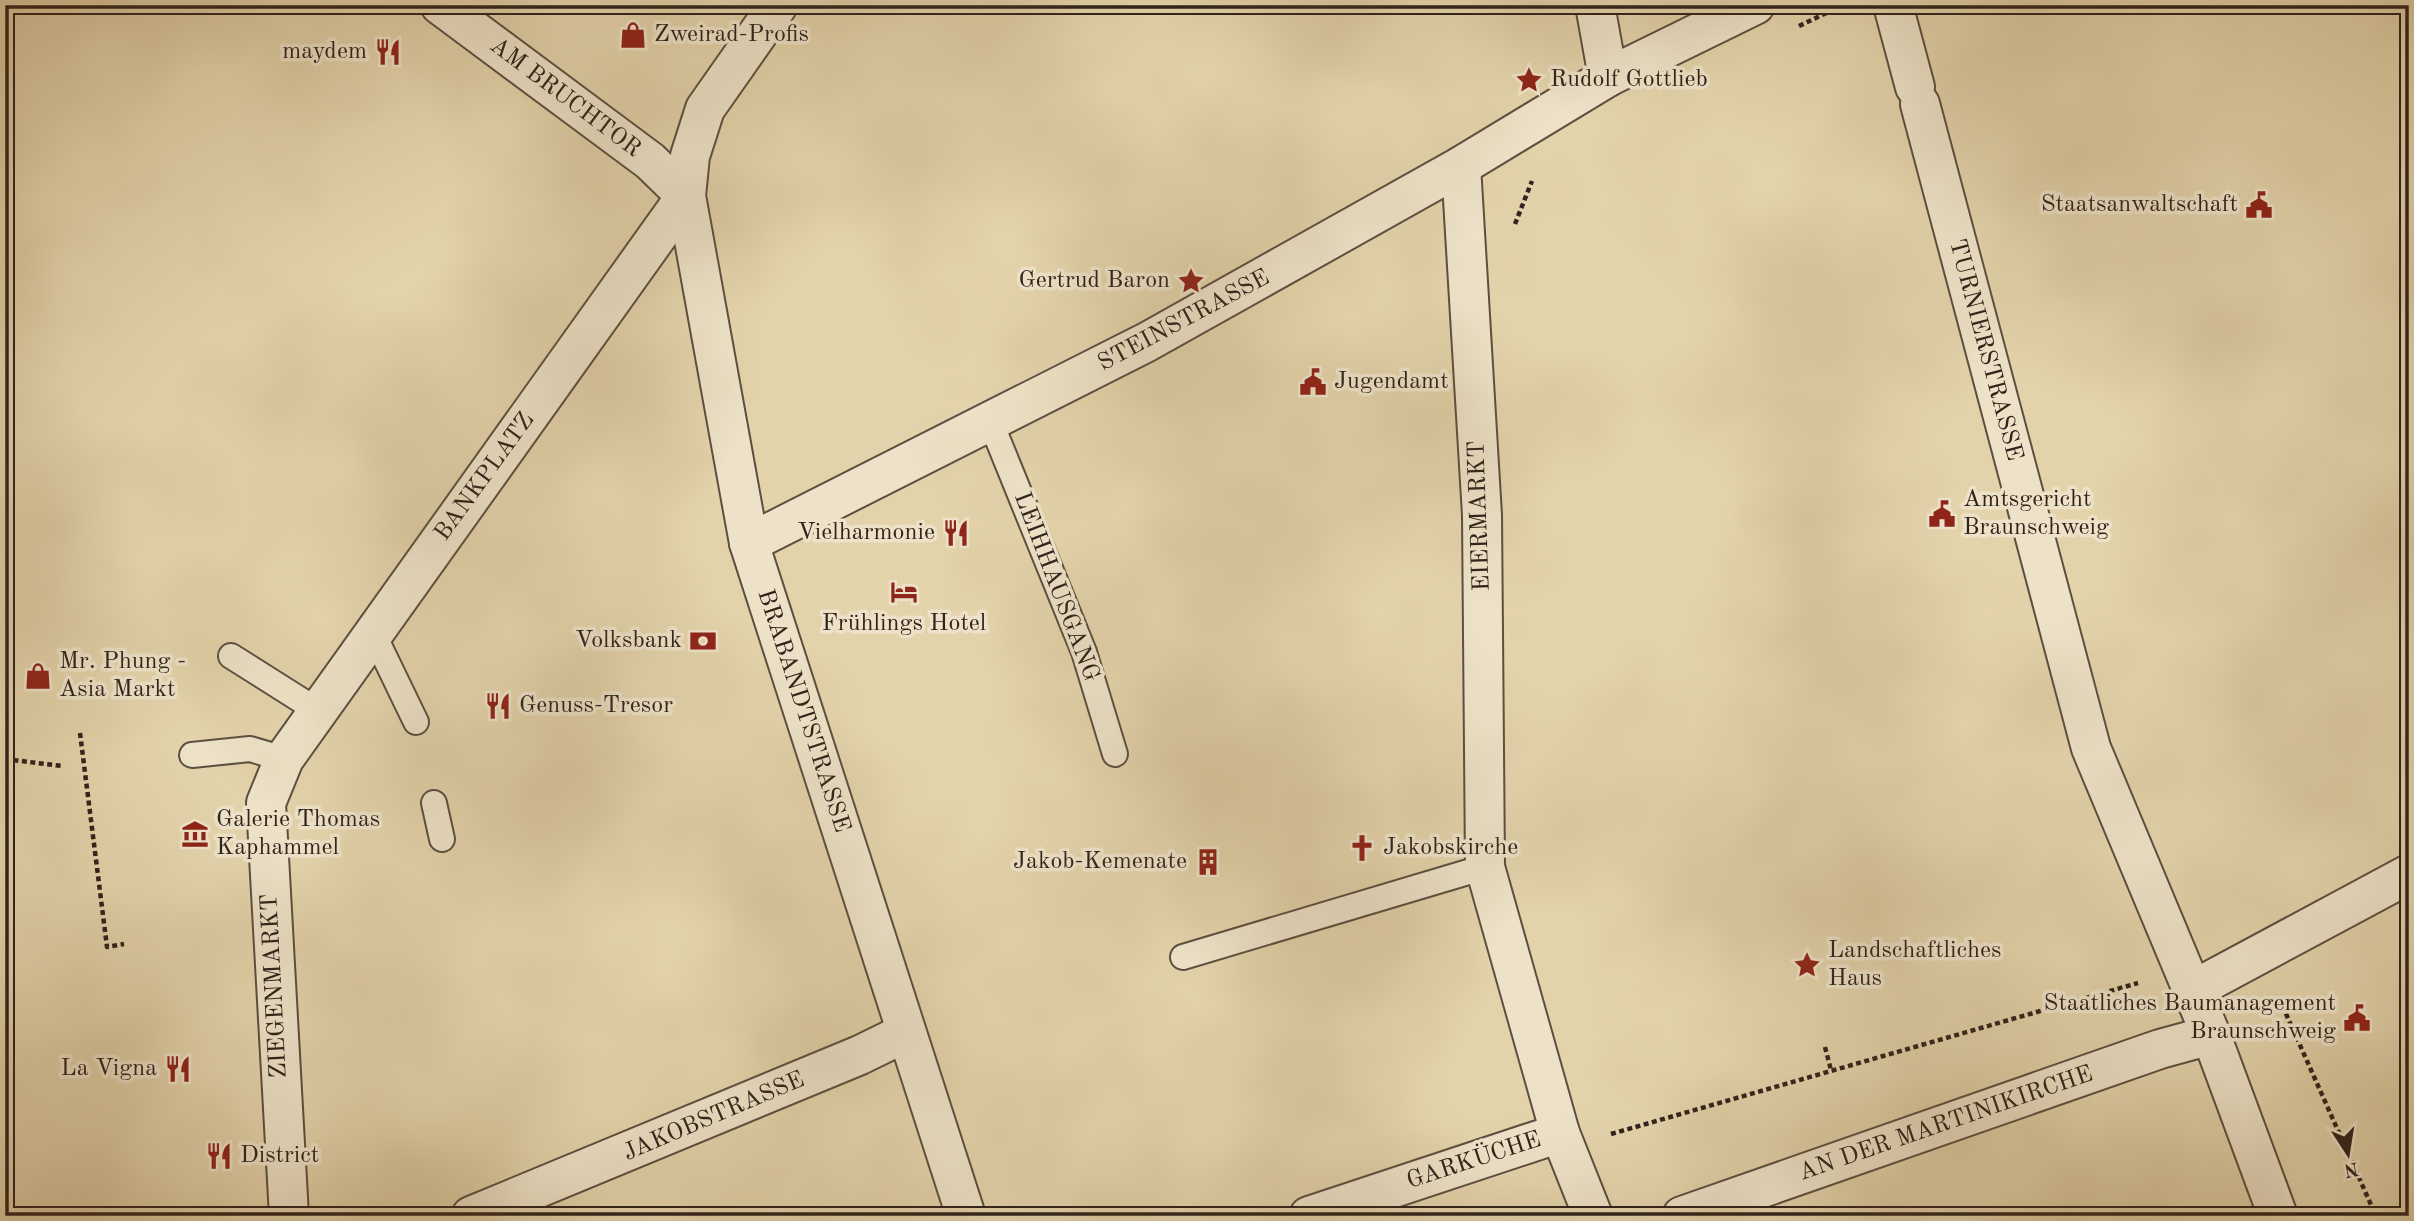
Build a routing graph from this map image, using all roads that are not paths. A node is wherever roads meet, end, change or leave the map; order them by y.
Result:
1 (440, 5) edge
2 (778, 5) edge
3 (1595, 5) edge
4 (1755, 5) edge
5 (1893, 5) edge
6 (1608, 77) junction
7 (1461, 166) junction
8 (686, 195) junction
9 (992, 423) junction
10 (749, 543) junction
11 (373, 633) junction
12 (231, 656) dead end
13 (318, 711) junction
14 (416, 722) dead end
15 (1115, 754) dead end
16 (192, 755) dead end
17 (284, 759) junction
18 (434, 803) dead end
19 (442, 839) dead end
20 (1485, 867) junction
21 (2409, 874) edge
22 (1183, 957) dead end
23 (2191, 990) junction
24 (905, 1033) junction
25 (2211, 1035) junction
26 (1559, 1133) junction
27 (289, 1216) edge
28 (471, 1216) edge
29 (965, 1216) edge
30 (1309, 1216) edge
31 (1593, 1216) edge
32 (1682, 1216) edge
33 (2278, 1216) edge

1 - 8 street, AM BRUCHTOR
2 - 8 street
3 - 6 street
4 - 6 street, STEINSTRASSE
5 - 23 street, TURNIERSTRASSE
6 - 7 street, STEINSTRASSE
7 - 9 street, STEINSTRASSE
7 - 20 street, EIERMARKT
8 - 10 street, BRABANDTSTRASSE
8 - 11 street, BANKPLATZ
9 - 10 street, STEINSTRASSE
9 - 15 lane, LEIHHAUSGANG
10 - 24 street, BRABANDTSTRASSE
11 - 13 street, BANKPLATZ
11 - 14 lane
12 - 13 lane
13 - 17 street, BANKPLATZ
16 - 17 lane
17 - 27 street, ZIEGENMARKT
18 - 19 lane
20 - 22 lane
20 - 26 street, EIERMARKT
21 - 23 street
23 - 25 street
24 - 28 street, JAKOBSTRASSE
24 - 29 street, BRABANDTSTRASSE
25 - 32 street, AN DER MARTINIKIRCHE
25 - 33 street
26 - 30 street, GARKÜCHE
26 - 31 street

